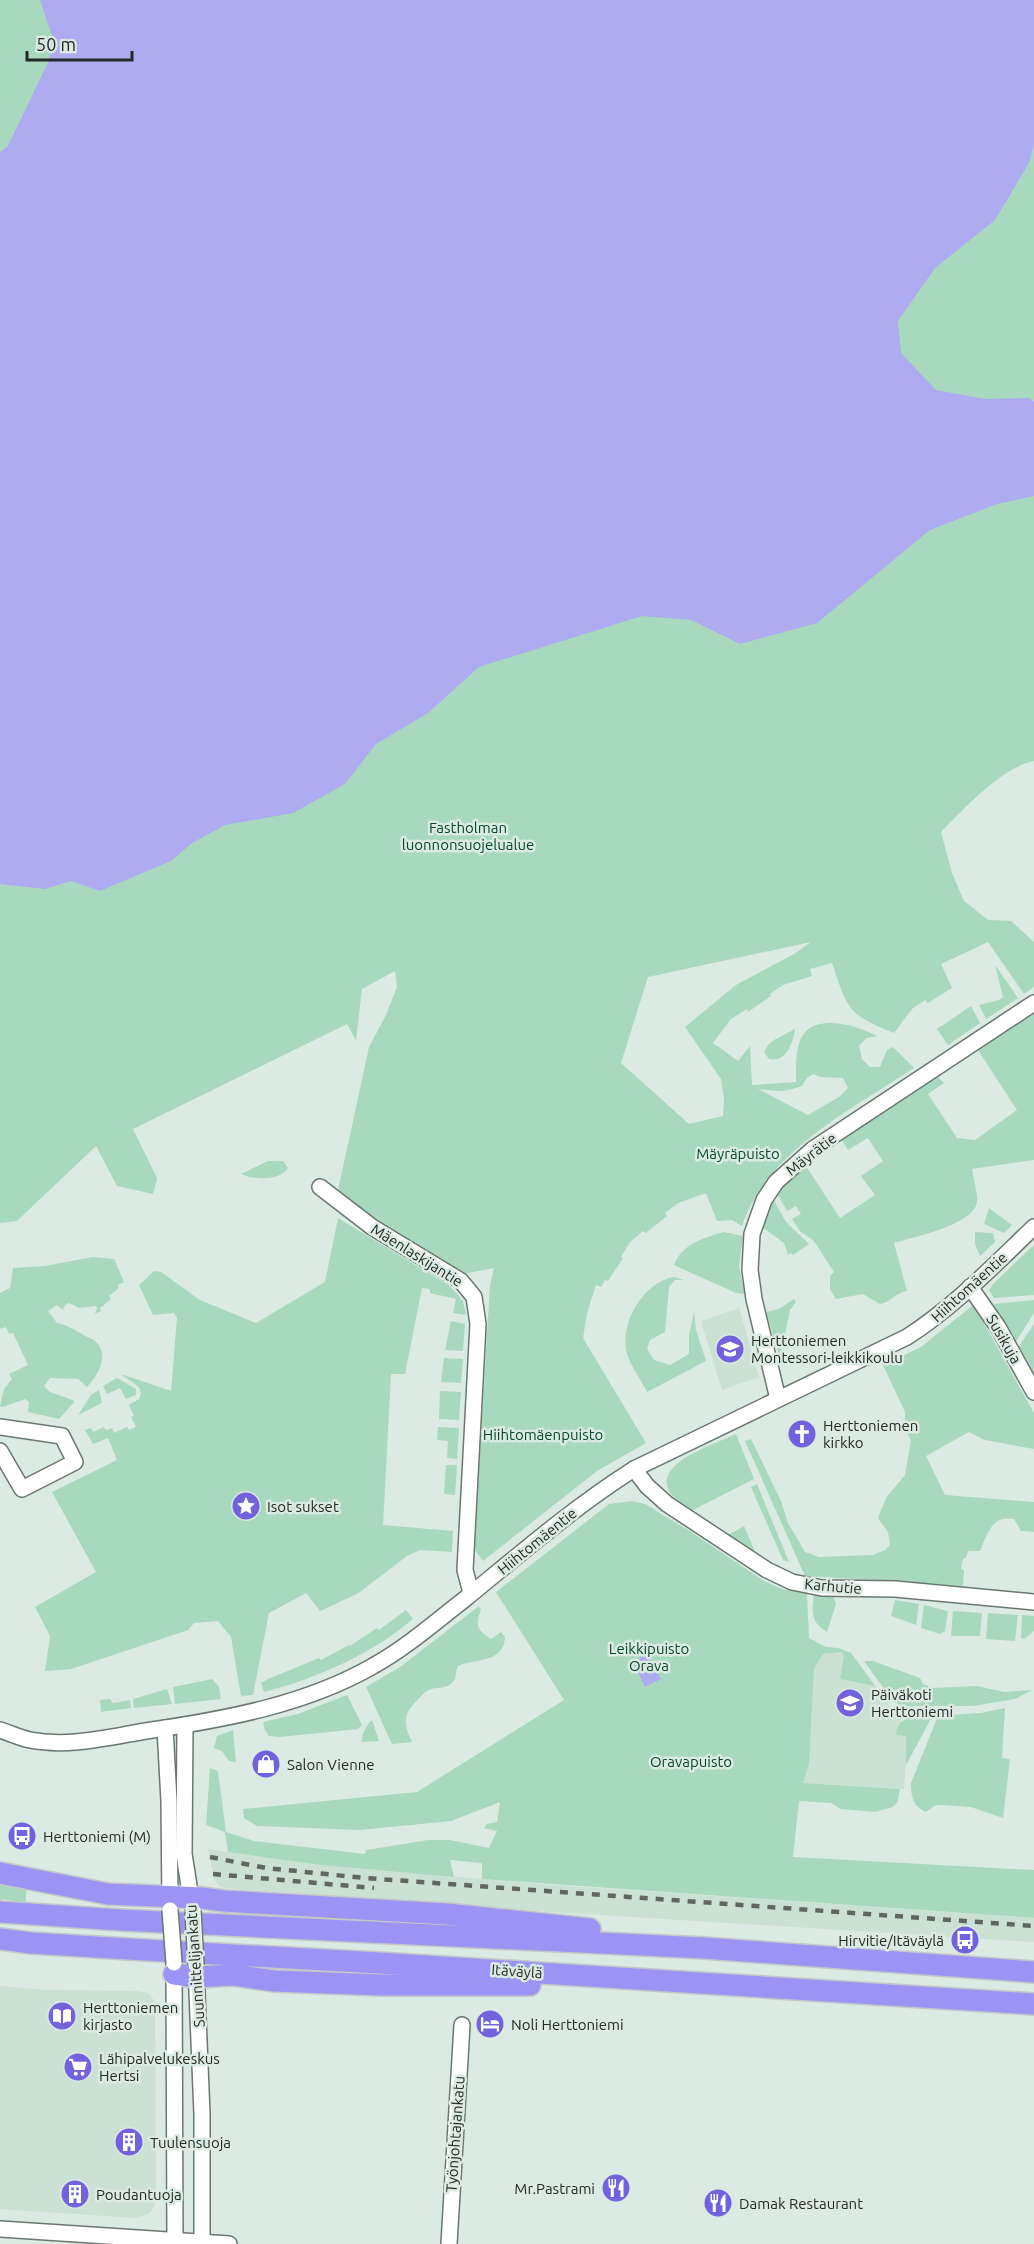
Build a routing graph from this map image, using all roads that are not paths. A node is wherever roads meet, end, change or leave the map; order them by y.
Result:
1 (1034, 1003) edge
2 (320, 1187) dead end
3 (1034, 1227) edge
4 (970, 1287) junction
5 (1034, 1392) edge
6 (778, 1399) junction
7 (0, 1427) edge
8 (0, 1451) edge
9 (634, 1469) junction
10 (471, 1593) junction
11 (1034, 1602) edge
12 (185, 1725) junction
13 (165, 1728) junction
14 (0, 1730) edge
15 (0, 1873) edge
16 (170, 1904) junction
17 (192, 1905) junction
18 (0, 1912) edge
19 (0, 1939) edge
20 (704, 1948) junction
21 (174, 1969) junction
22 (197, 1971) junction
23 (1034, 1972) edge
24 (704, 1983) junction
25 (1034, 2004) edge
26 (462, 2025) dead end
27 (0, 2229) edge
28 (175, 2242) edge
29 (202, 2243) edge
30 (230, 2244) edge
31 (448, 2244) edge

1 - 6 street, Mäyrätie
2 - 10 street, Mäenlaskijantie
3 - 4 street, Hiihtomäentie
4 - 5 street, Susikuja
4 - 6 street, Hiihtomäentie
6 - 9 street, Hiihtomäentie
7 - 8 street
9 - 10 street, Hiihtomäentie
9 - 11 street, Karhutie
10 - 12 street, Hiihtomäentie
12 - 13 street, Hiihtomäentie
12 - 17 street, Suunnittelijankatu
13 - 14 street, Hiihtomäentie
13 - 16 street, Suunnittelijankatu
15 - 16 highway
16 - 17 highway
16 - 21 street, Suunnittelijankatu, bridge
17 - 20 highway
17 - 22 street, Suunnittelijankatu, bridge
18 - 20 highway
19 - 24 highway, Itäväylä
20 - 23 highway
21 - 22 highway
21 - 28 street, Suunnittelijankatu
22 - 24 highway
22 - 29 street, Suunnittelijankatu
24 - 25 highway, Itäväylä
26 - 31 street, Työnjohtajankatu
27 - 28 street
28 - 29 street
29 - 30 street

